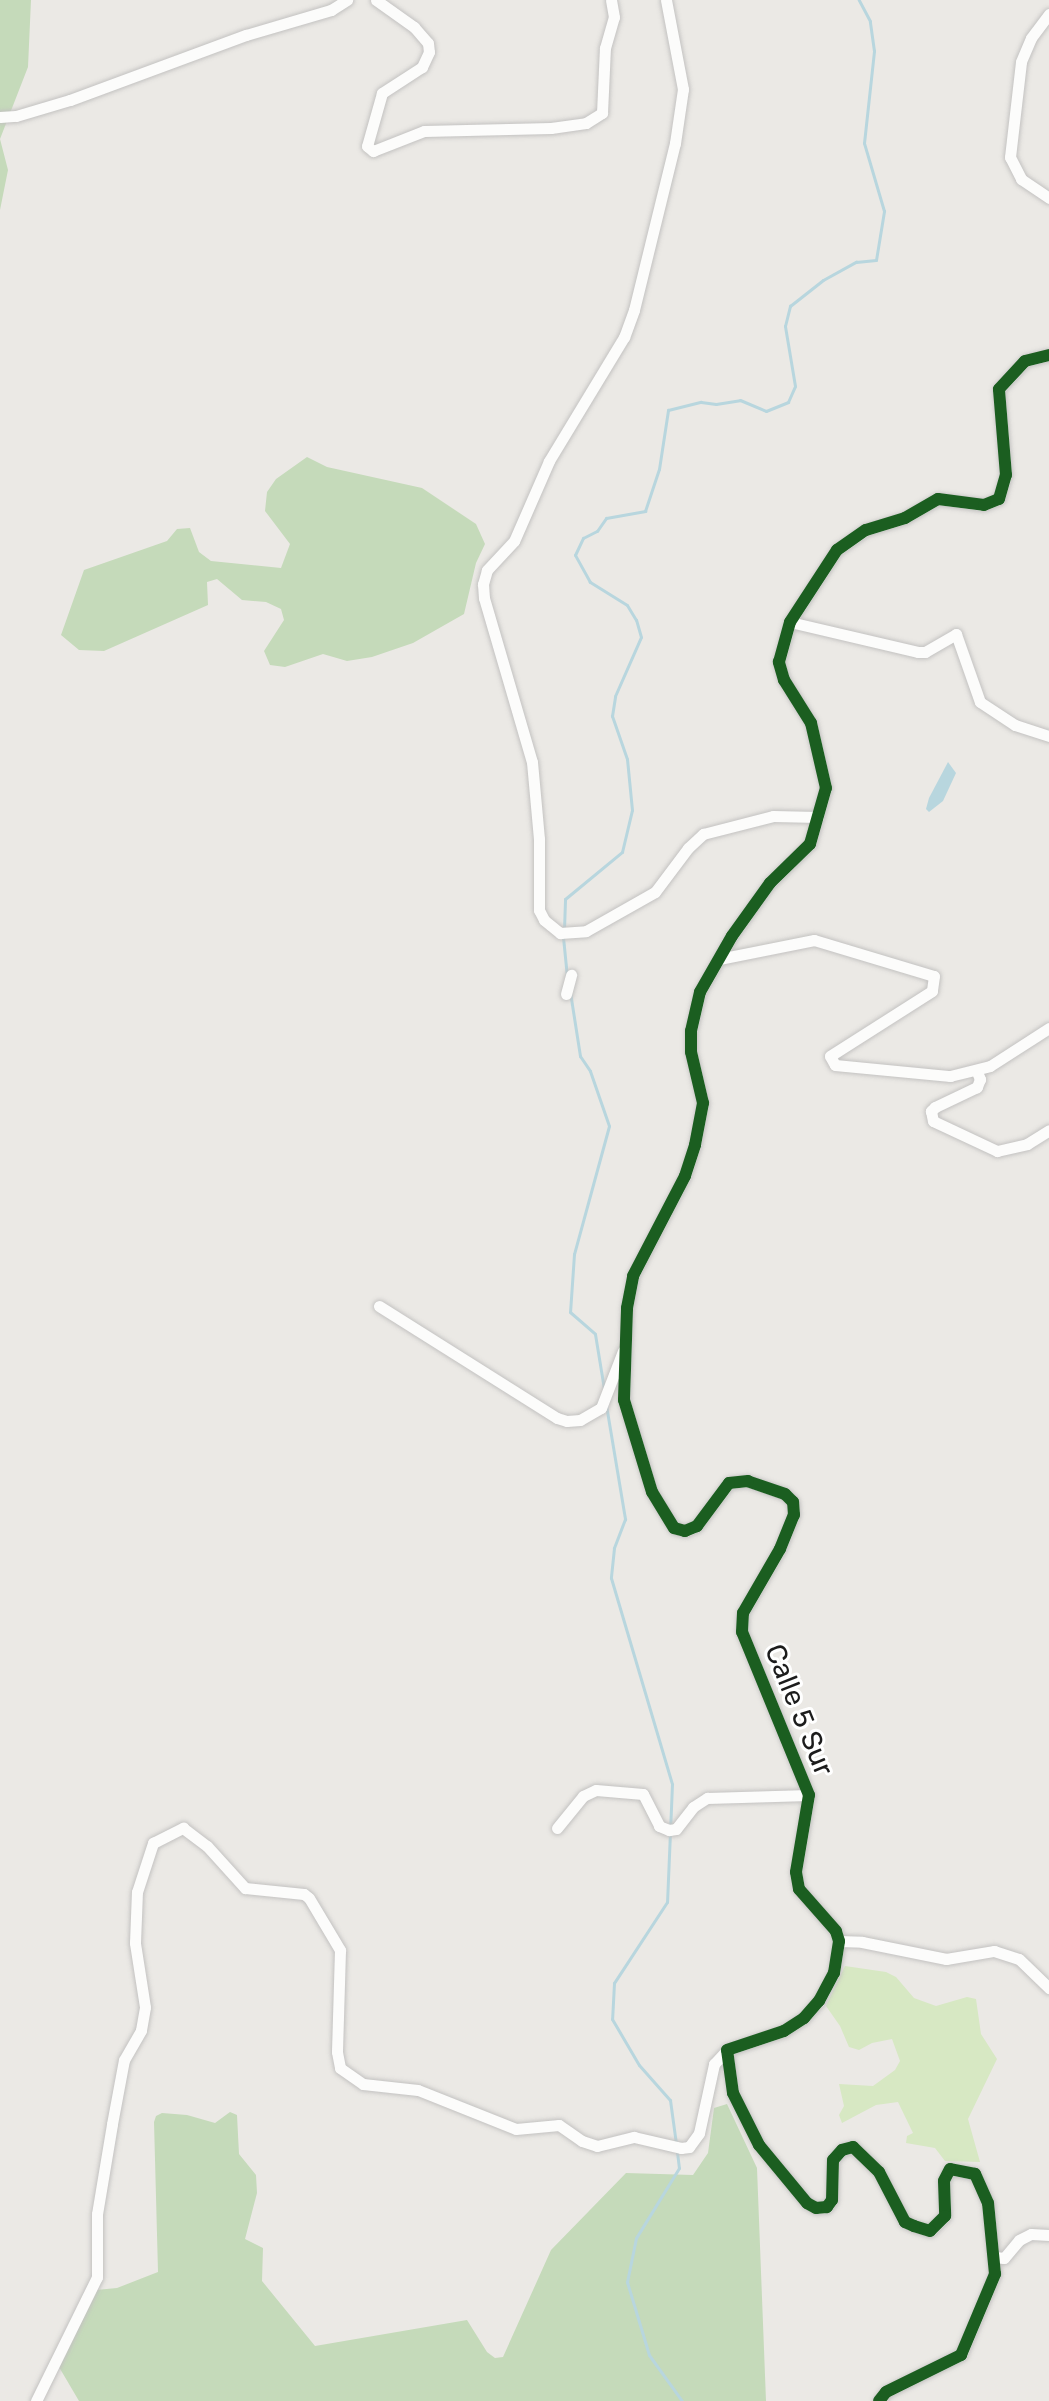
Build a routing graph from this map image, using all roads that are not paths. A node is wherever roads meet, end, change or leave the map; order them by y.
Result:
1 (347, 0) edge
2 (376, 0) edge
3 (611, 0) edge
4 (666, 0) edge
5 (1049, 14) edge
6 (0, 117) edge
7 (1049, 198) edge
8 (1049, 355) edge
9 (790, 622) junction
10 (1049, 736) edge
11 (818, 817) junction
12 (719, 959) junction
13 (571, 975) dead end
14 (566, 994) dead end
15 (1049, 1028) edge
16 (977, 1072) junction
17 (1049, 1130) edge
18 (379, 1306) dead end
19 (625, 1346) junction
20 (809, 1795) junction
21 (557, 1828) dead end
22 (839, 1941) junction
23 (1049, 1988) edge
24 (727, 2050) junction
25 (1049, 2235) edge
26 (995, 2257) junction
27 (36, 2401) edge
28 (879, 2401) edge

1 - 6 street
2 - 3 street
4 - 11 street
5 - 7 street
8 - 9 street, Calle 5 Sur
9 - 10 street
9 - 11 street, Calle 5 Sur
11 - 12 street, Calle 5 Sur
12 - 16 street
12 - 19 street, Calle 5 Sur
13 - 14 street
15 - 16 street
16 - 17 street
18 - 19 street
19 - 20 street, Calle 5 Sur
20 - 21 street
20 - 22 street, Calle 5 Sur
22 - 23 street
22 - 24 street
24 - 26 street
24 - 27 street
25 - 26 street
26 - 28 street

